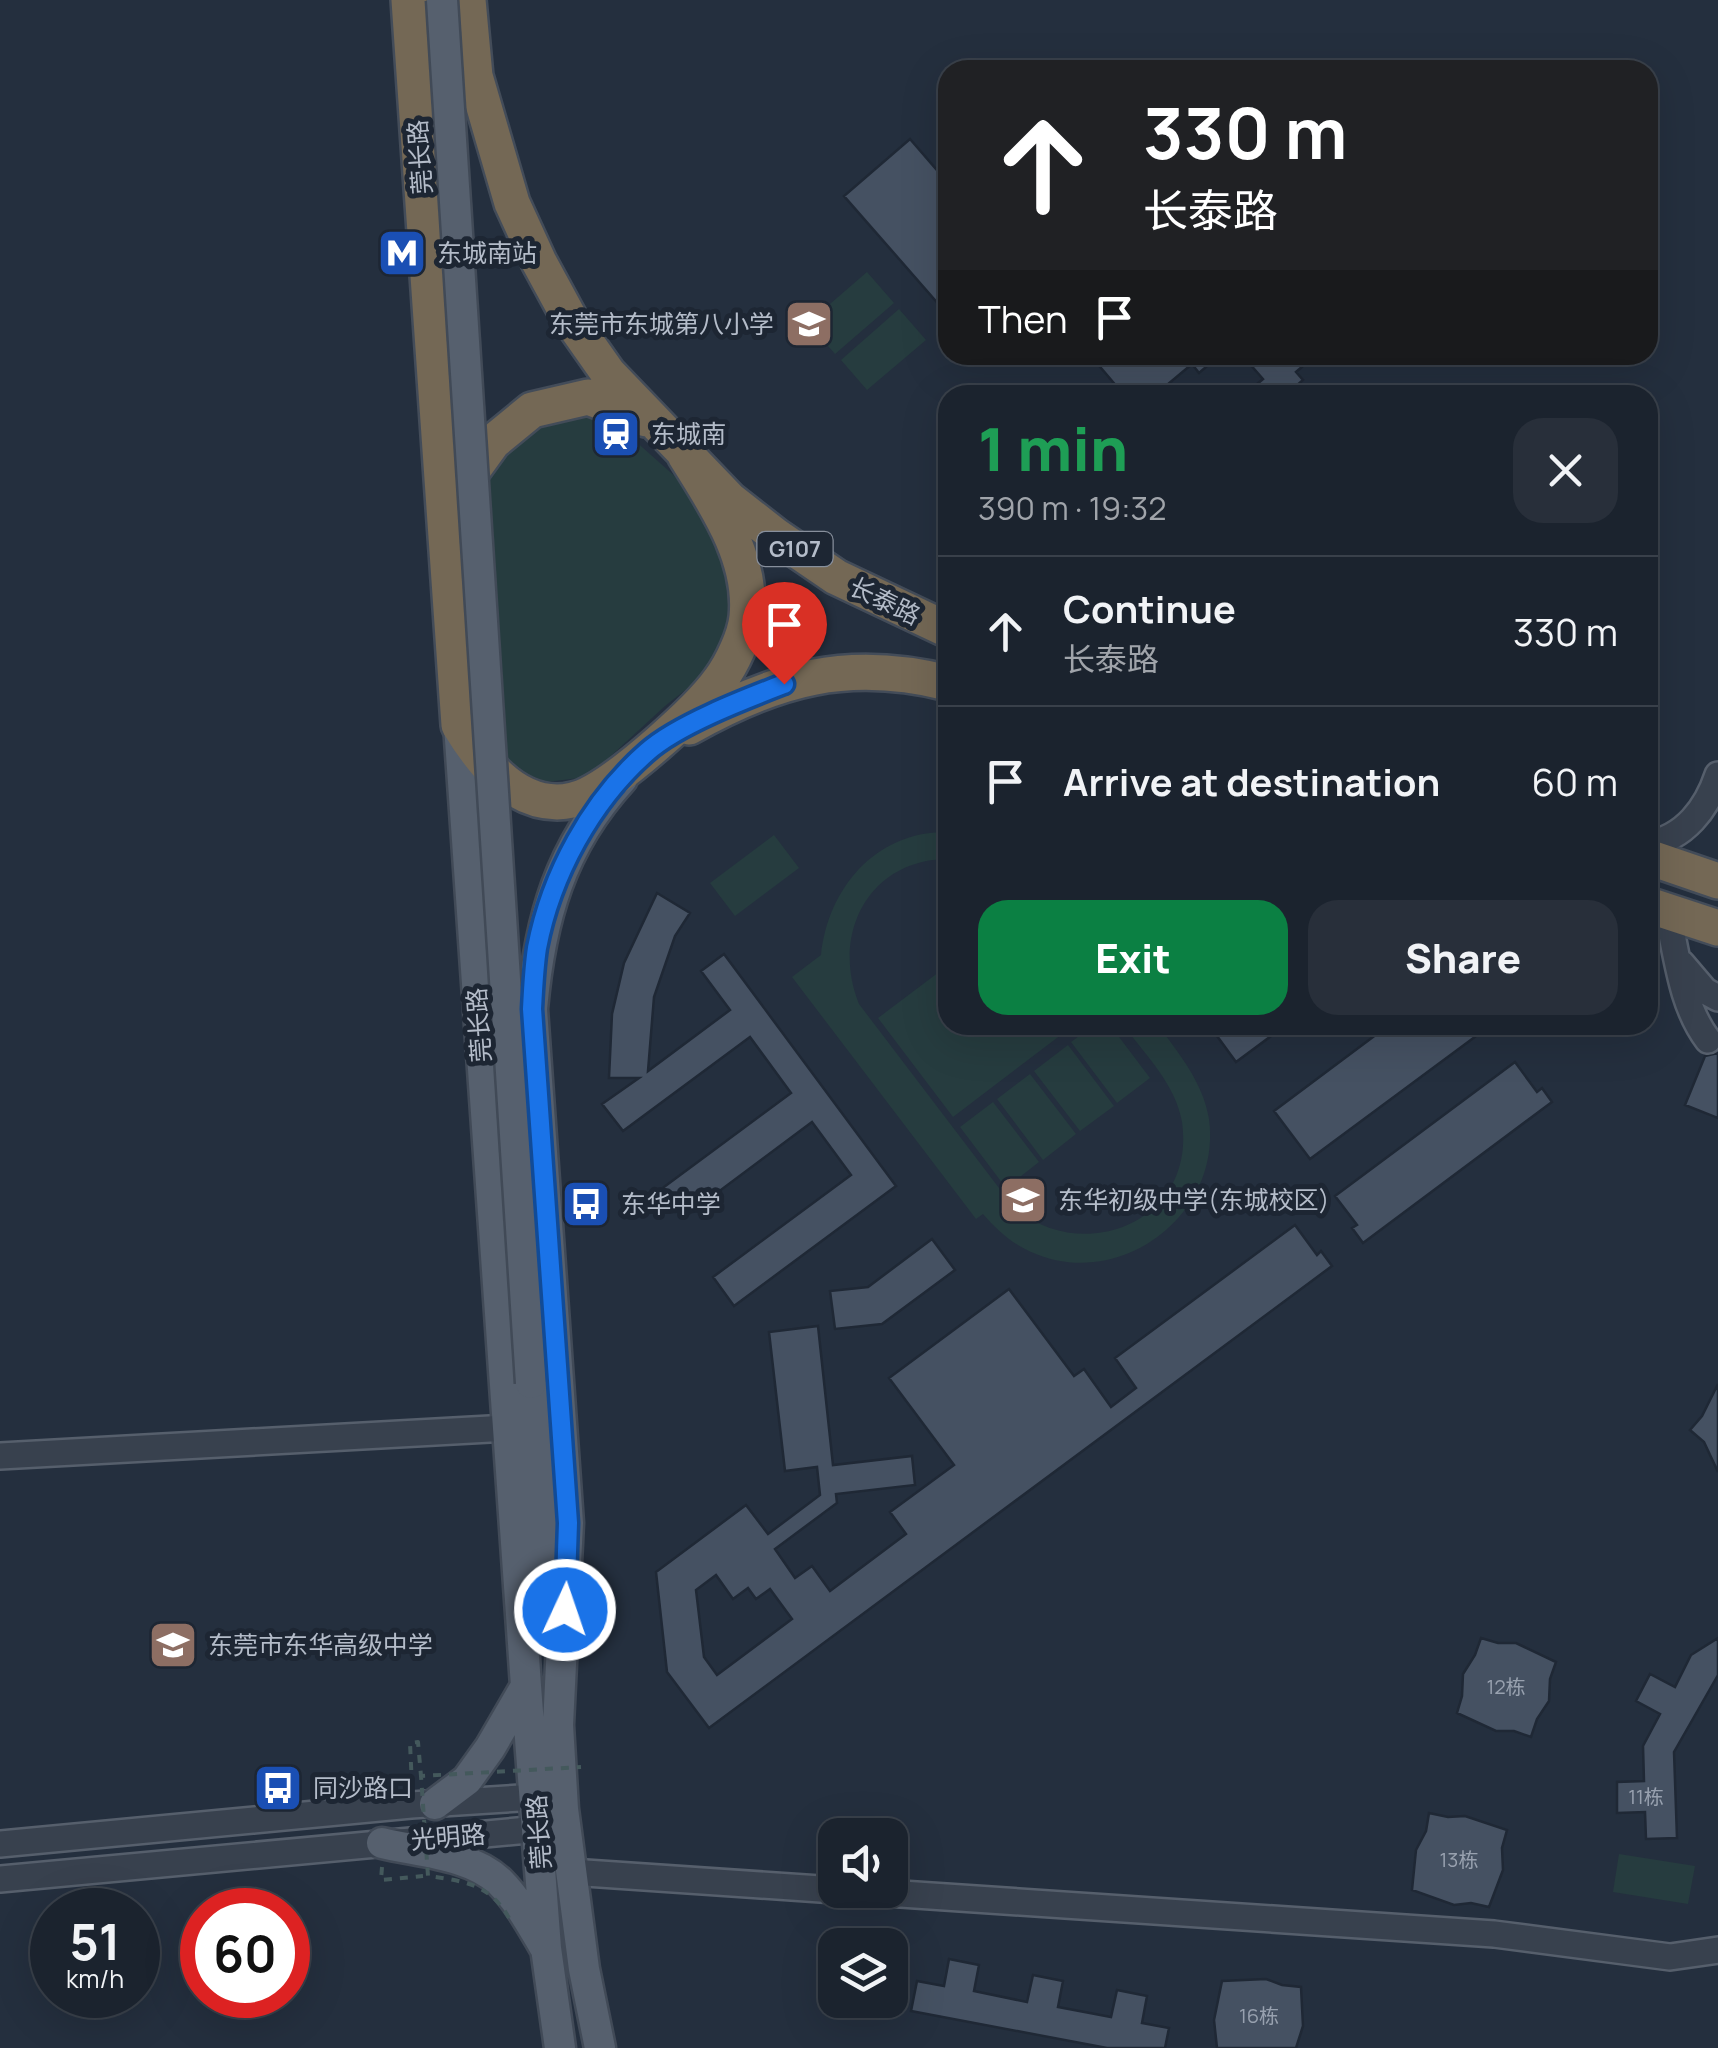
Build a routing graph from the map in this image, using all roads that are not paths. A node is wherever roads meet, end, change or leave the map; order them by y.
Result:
1 (409, 0) edge
2 (442, 0) edge
3 (468, 0) edge
4 (652, 422) junction
5 (685, 454) junction
6 (444, 532) junction
7 (938, 625) edge
8 (938, 680) edge
9 (459, 726) junction
10 (648, 750) junction
11 (1718, 775) edge
12 (1658, 842) edge
13 (1658, 860) edge
14 (1718, 881) edge
15 (1658, 908) edge
16 (1658, 910) edge
17 (1718, 928) edge
18 (1678, 960) junction
19 (1718, 998) edge
20 (1708, 1040) dead end
21 (508, 1428) junction
22 (0, 1456) edge
23 (526, 1686) junction
24 (559, 1709) junction
25 (550, 1803) junction
26 (436, 1804) junction
27 (539, 1829) junction
28 (382, 1843) junction
29 (0, 1844) edge
30 (571, 1872) junction
31 (0, 1879) edge
32 (818, 1889) edge
33 (908, 1895) edge
34 (546, 1948) junction
35 (1718, 1950) edge
36 (560, 2048) edge
37 (600, 2048) edge

1 - 6 highway, 莞长路
2 - 24 main road, 莞长路, bridge
3 - 4 highway, G107
4 - 5 highway, G107
4 - 6 highway
5 - 7 highway, 长泰路 / G107
5 - 10 highway
6 - 9 highway, 莞长路
8 - 10 highway
9 - 10 highway
9 - 21 main road, 莞长路
10 - 24 main road, 莞长路
11 - 12 street
13 - 14 highway
15 - 17 highway
16 - 18 street
18 - 19 street
18 - 20 street
21 - 22 street
21 - 23 main road, 莞长路
23 - 25 main road, 莞长路
23 - 26 main road
24 - 25 main road, 莞长路
25 - 26 street, 光明路
25 - 27 main road, 莞长路
25 - 30 main road, 莞长路
26 - 29 street, 光明路
27 - 28 street, 光明路
27 - 34 main road, 莞长路
28 - 31 street, 光明路
28 - 34 main road
30 - 32 street
30 - 37 main road, 莞长路
33 - 35 street
34 - 36 main road, 莞长路

